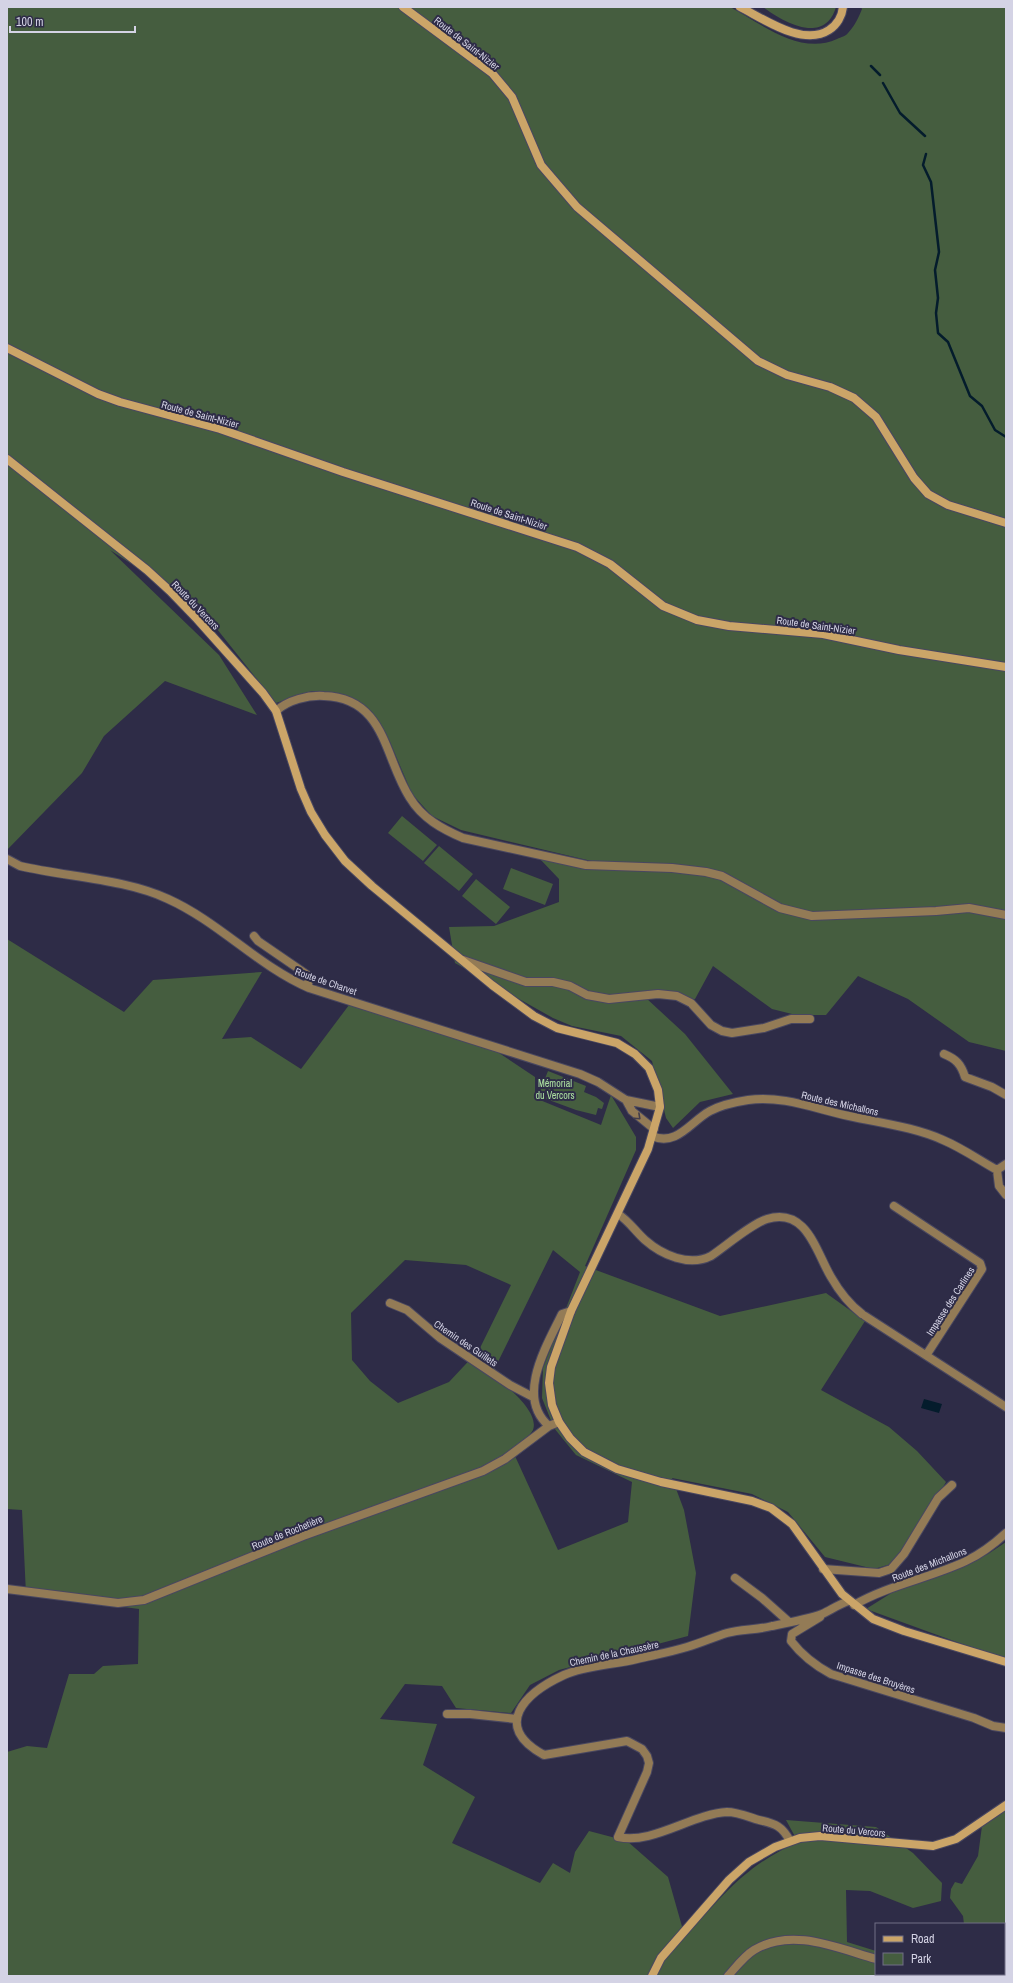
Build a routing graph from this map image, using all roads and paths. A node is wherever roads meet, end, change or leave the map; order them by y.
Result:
1 (403, 7) edge
2 (740, 7) edge
3 (843, 7) edge
4 (7, 348) edge
5 (7, 458) edge
6 (1006, 523) edge
7 (1006, 667) edge
8 (276, 711) junction
9 (7, 859) edge
10 (1006, 915) edge
11 (254, 936) dead end
12 (463, 960) junction
13 (308, 987) junction
14 (810, 1019) dead end
15 (944, 1054) dead end
16 (1006, 1095) edge
17 (626, 1100) junction
18 (660, 1107) junction
19 (653, 1133) junction
20 (1006, 1164) edge
21 (996, 1170) junction
22 (1006, 1195) edge
23 (894, 1206) dead end
24 (618, 1214) junction
25 (390, 1303) dead end
26 (571, 1311) junction
27 (927, 1354) junction
28 (533, 1397) junction
29 (1006, 1407) edge
30 (560, 1422) junction
31 (549, 1426) junction
32 (952, 1485) dead end
33 (1006, 1534) edge
34 (823, 1569) junction
35 (735, 1578) dead end
36 (7, 1589) edge
37 (852, 1603) junction
38 (822, 1614) junction
39 (789, 1622) junction
40 (1006, 1662) edge
41 (446, 1714) dead end
42 (516, 1719) junction
43 (1006, 1728) edge
44 (1006, 1805) edge
45 (790, 1841) junction
46 (875, 1959) edge
47 (652, 1976) edge
48 (728, 1976) edge

1 - 6 main road, Route de Saint-Nizier
2 - 3 main road
4 - 7 main road, Route de Saint-Nizier
5 - 8 main road, Route du Vercors
8 - 10 street
8 - 12 main road, Route du Vercors
9 - 13 street, Route de Charvet
11 - 13 street
12 - 14 street
12 - 18 main road, Route du Vercors
13 - 17 street, Route de Charvet
15 - 16 street
17 - 18 street, Route de Charvet
17 -> 19 street, Route de Charvet
18 - 19 main road
19 - 21 street, Route des Michallons
19 - 24 main road
20 - 21 street
21 - 22 street
23 - 27 street, Impasse des Carlines
24 - 26 main road
24 - 27 street
25 - 28 street, Chemin des Guillets
26 - 28 street
26 - 30 main road
27 - 29 street
28 - 31 street
30 - 31 street, Route de Rochetière
30 - 34 main road
31 - 36 street, Route de Rochetière
32 - 34 street
33 - 37 street, Route des Michallons
34 - 37 main road
35 - 39 street
37 - 38 street, Chemin de la Chaussère
37 - 40 main road
38 - 39 street, Chemin de la Chaussère
38 - 43 street, Impasse des Bruyères
39 - 42 street, Chemin de la Chaussère
41 - 42 street
42 - 45 street
44 - 45 main road, Route du Vercors
45 - 47 main road, Route du Vercors
46 - 48 street

